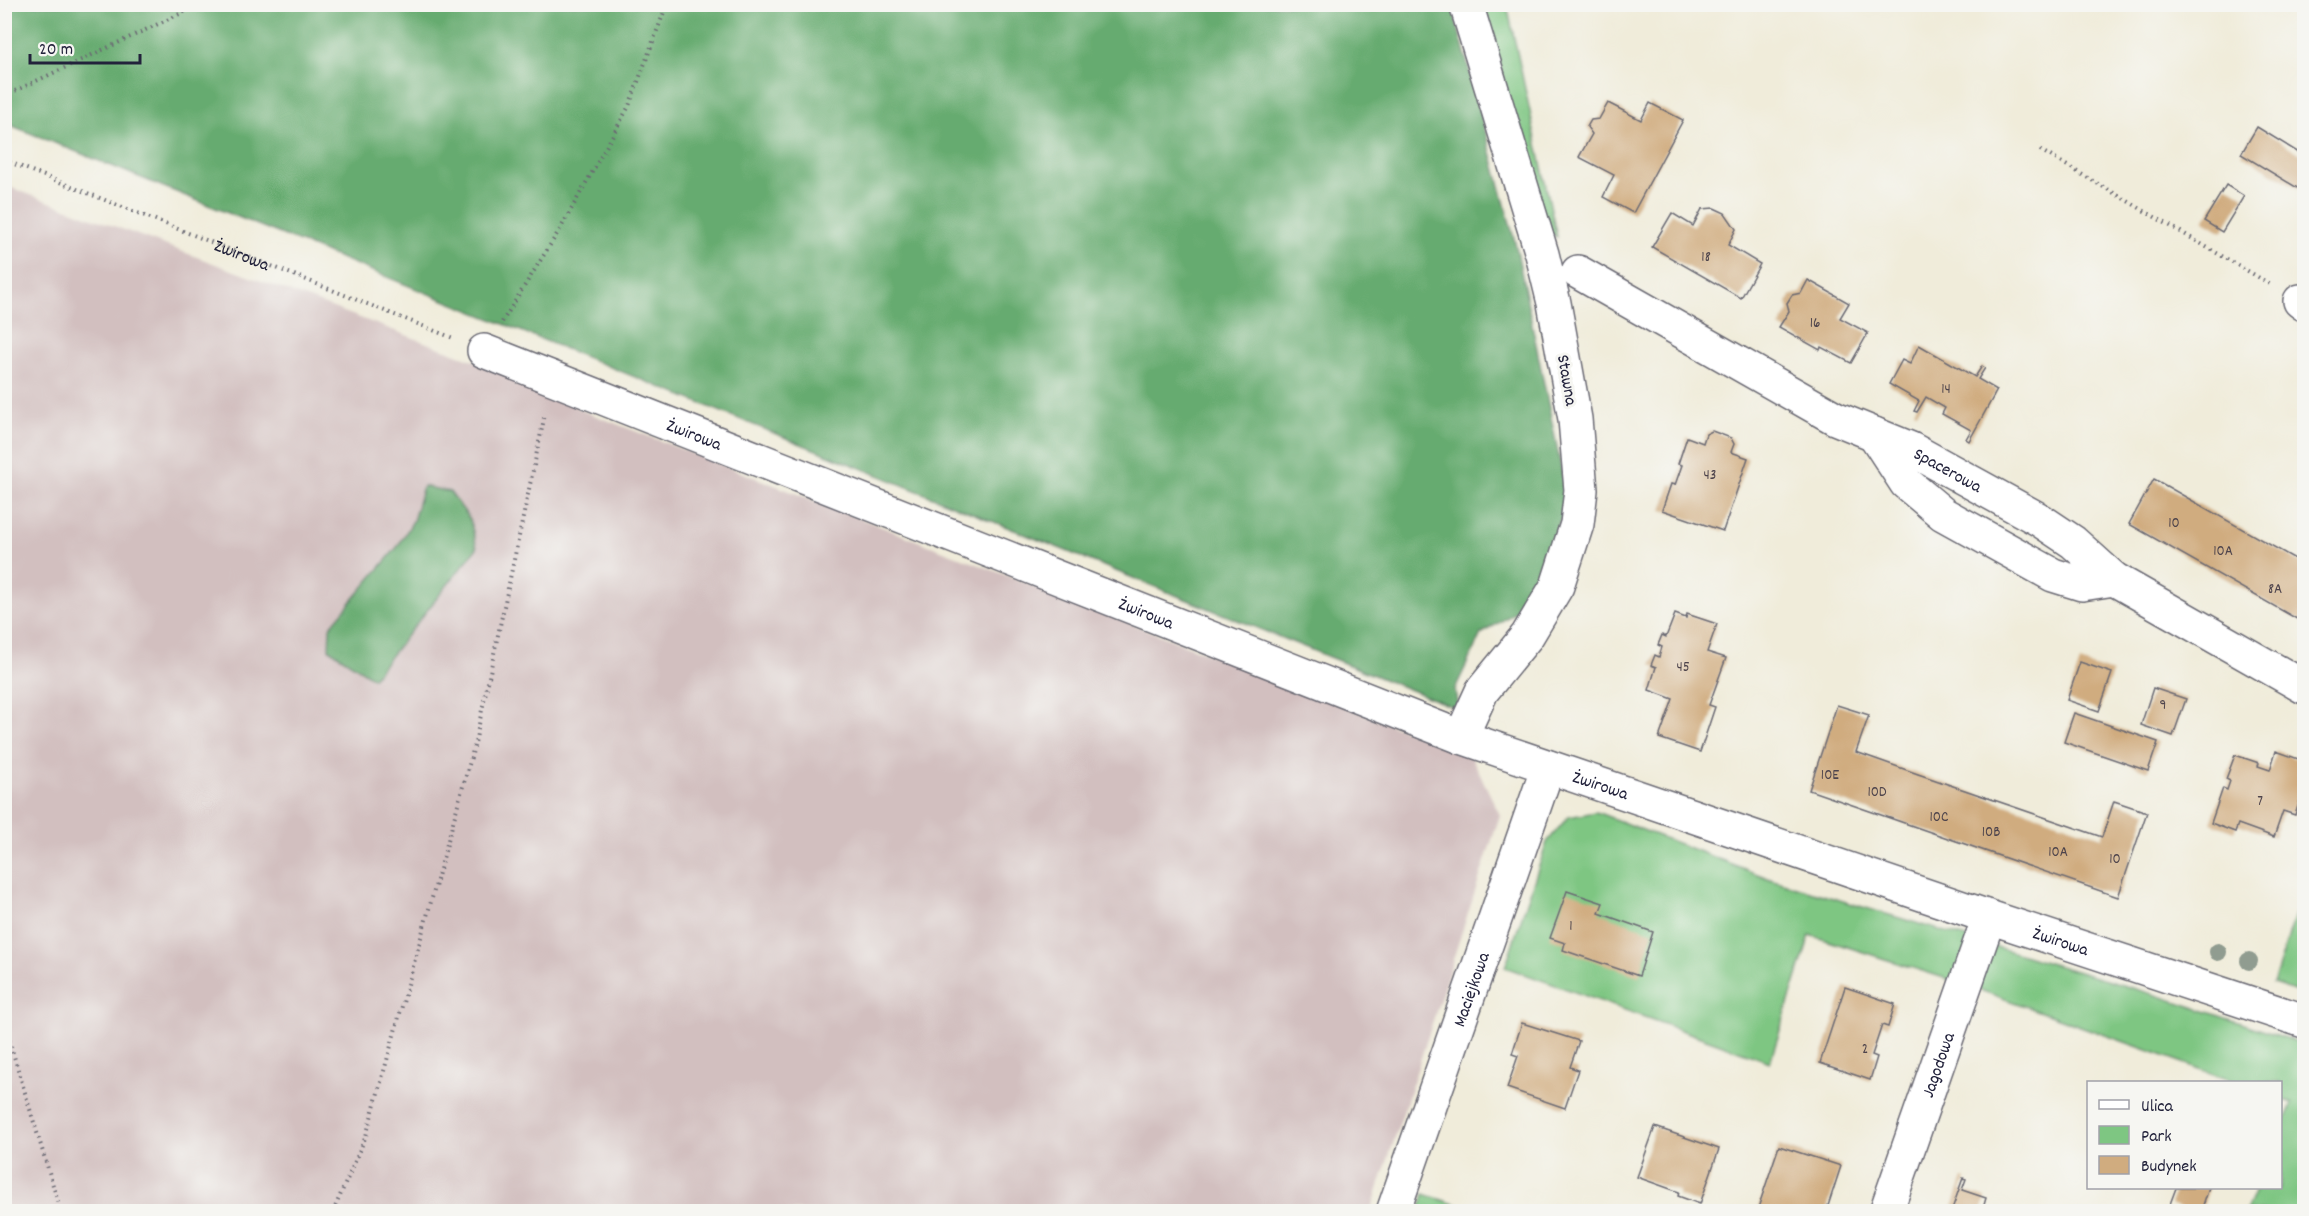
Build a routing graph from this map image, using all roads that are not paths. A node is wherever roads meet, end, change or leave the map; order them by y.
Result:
1 (1466, 4) edge
2 (1578, 273) dead end
3 (484, 351) road end
4 (2304, 687) edge
5 (1461, 737) junction
6 (1548, 767) junction
7 (1989, 917) junction
8 (2304, 1021) edge
9 (1393, 1212) edge
10 (1886, 1212) edge

1 - 5 street, Stawna
2 - 4 street, Spacerowa
3 - 5 street, Żwirowa
5 - 6 street, Żwirowa
6 - 7 street, Żwirowa
6 - 9 street, Maciejkowa
7 - 8 street, Żwirowa
7 - 10 street, Jagodowa

